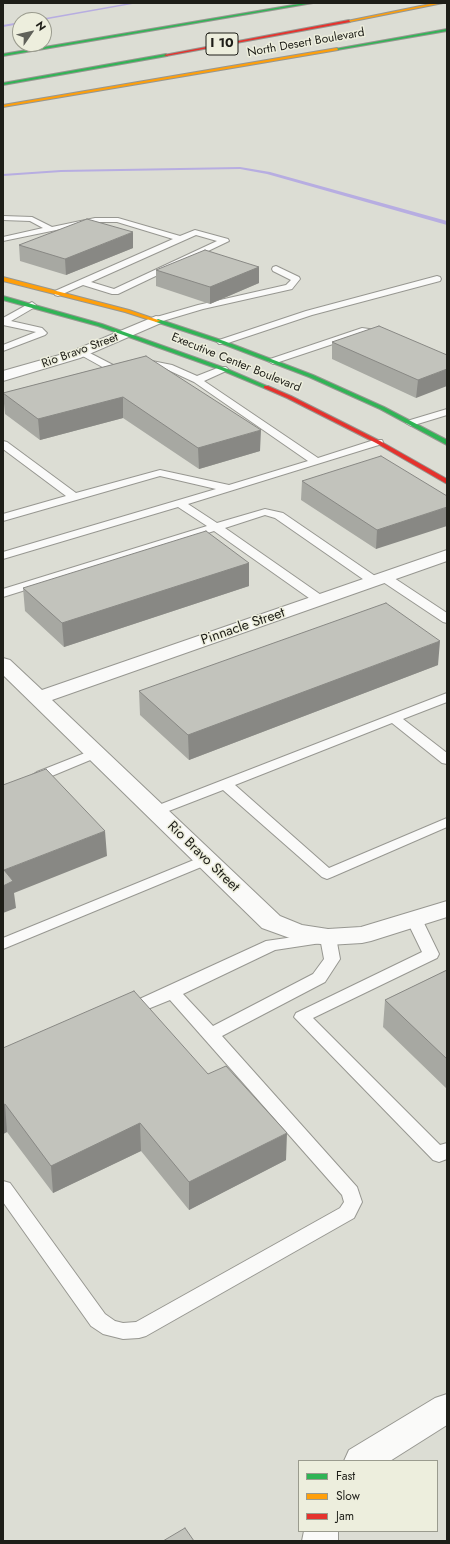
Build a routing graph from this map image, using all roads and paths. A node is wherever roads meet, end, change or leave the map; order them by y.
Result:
1 (311, 3) edge
2 (397, 3) edge
3 (441, 3) edge
4 (256, 29) dead end
5 (447, 30) edge
6 (3, 55) edge
7 (3, 84) edge
8 (3, 106) edge
9 (3, 218) edge
10 (50, 229) junction
11 (3, 239) edge
12 (181, 239) junction
13 (154, 251) junction
14 (185, 259) junction
15 (276, 269) dead end
16 (3, 279) edge
17 (437, 279) dead end
18 (82, 282) junction
19 (58, 293) junction
20 (3, 298) edge
21 (32, 305) junction
22 (156, 320) junction
23 (3, 322) edge
24 (128, 334) junction
25 (387, 338) edge
26 (222, 342) junction
27 (3, 348) edge
28 (82, 352) junction
29 (273, 361) junction
30 (223, 369) junction
31 (114, 370) junction
32 (4, 375) edge
33 (92, 375) edge
34 (197, 380) junction
35 (447, 412) edge
36 (411, 423) junction
37 (378, 442) junction
38 (447, 443) edge
39 (3, 444) edge
40 (317, 462) junction
41 (447, 482) edge
42 (230, 488) junction
43 (74, 497) junction
44 (180, 503) junction
45 (3, 518) edge
46 (216, 526) junction
47 (447, 555) edge
48 (3, 556) edge
49 (379, 579) junction
50 (3, 593) edge
51 (320, 600) junction
52 (447, 619) edge
53 (3, 664) edge
54 (38, 698) junction
55 (447, 698) edge
56 (394, 718) junction
57 (95, 753) junction
58 (447, 760) edge
59 (225, 784) junction
60 (3, 796) edge
61 (156, 811) junction
62 (447, 822) edge
63 (206, 860) junction
64 (447, 908) edge
65 (414, 919) junction
66 (328, 937) junction
67 (3, 944) edge
68 (172, 992) junction
69 (115, 1017) edge
70 (211, 1034) junction
71 (443, 1153) edge
72 (3, 1188) edge
73 (447, 1408) edge
74 (363, 1460) edge

1 - 6 main road
2 - 4 main road, I 10
3 - 7 main road, I 10
5 - 8 main road, North Desert Boulevard
9 - 10 lane
10 - 11 lane
10 - 12 lane
12 - 13 lane
12 - 14 lane
13 - 14 lane
13 - 18 lane
14 - 18 lane
15 - 22 lane
16 - 19 main road, Executive Center Boulevard
17 - 26 lane
18 - 19 lane
19 - 22 main road, Executive Center Boulevard
20 - 21 main road, Executive Center Boulevard
21 - 23 lane
21 - 24 main road, Executive Center Boulevard
22 - 24 street, Rio Bravo Street
22 - 26 main road, Executive Center Boulevard
23 - 27 lane
24 - 28 street, Rio Bravo Street
24 - 30 main road, Executive Center Boulevard
25 - 29 lane
26 - 29 main road, Executive Center Boulevard
28 - 31 lane
28 - 32 street, Rio Bravo Street
29 - 36 main road, Executive Center Boulevard
30 - 34 lane
30 - 37 main road, Executive Center Boulevard
31 - 33 lane
31 - 34 lane
34 - 40 lane
35 - 36 lane
36 - 38 main road, Executive Center Boulevard
37 - 40 lane
37 - 41 main road, Executive Center Boulevard
39 - 43 lane
40 - 42 lane
42 - 43 lane
42 - 44 lane
43 - 45 lane
44 - 46 lane
44 - 48 lane
46 - 49 lane
46 - 50 lane
46 - 51 lane
47 - 49 street, Pinnacle Street
49 - 51 street, Pinnacle Street
49 - 52 lane
51 - 54 street, Pinnacle Street
53 - 54 street, Rio Bravo Street
54 - 57 street, Rio Bravo Street
55 - 56 lane
56 - 58 lane
56 - 59 lane
57 - 60 lane
57 - 61 street, Rio Bravo Street
59 - 61 lane
59 - 62 lane
61 - 63 street, Rio Bravo Street
63 - 66 street, Rio Bravo Street
63 - 67 lane
64 - 65 street, Rio Bravo Street
65 - 66 street, Rio Bravo Street
65 - 71 lane
66 - 68 lane
66 - 70 lane
68 - 69 lane
68 - 70 lane
70 - 72 lane
73 - 74 street

